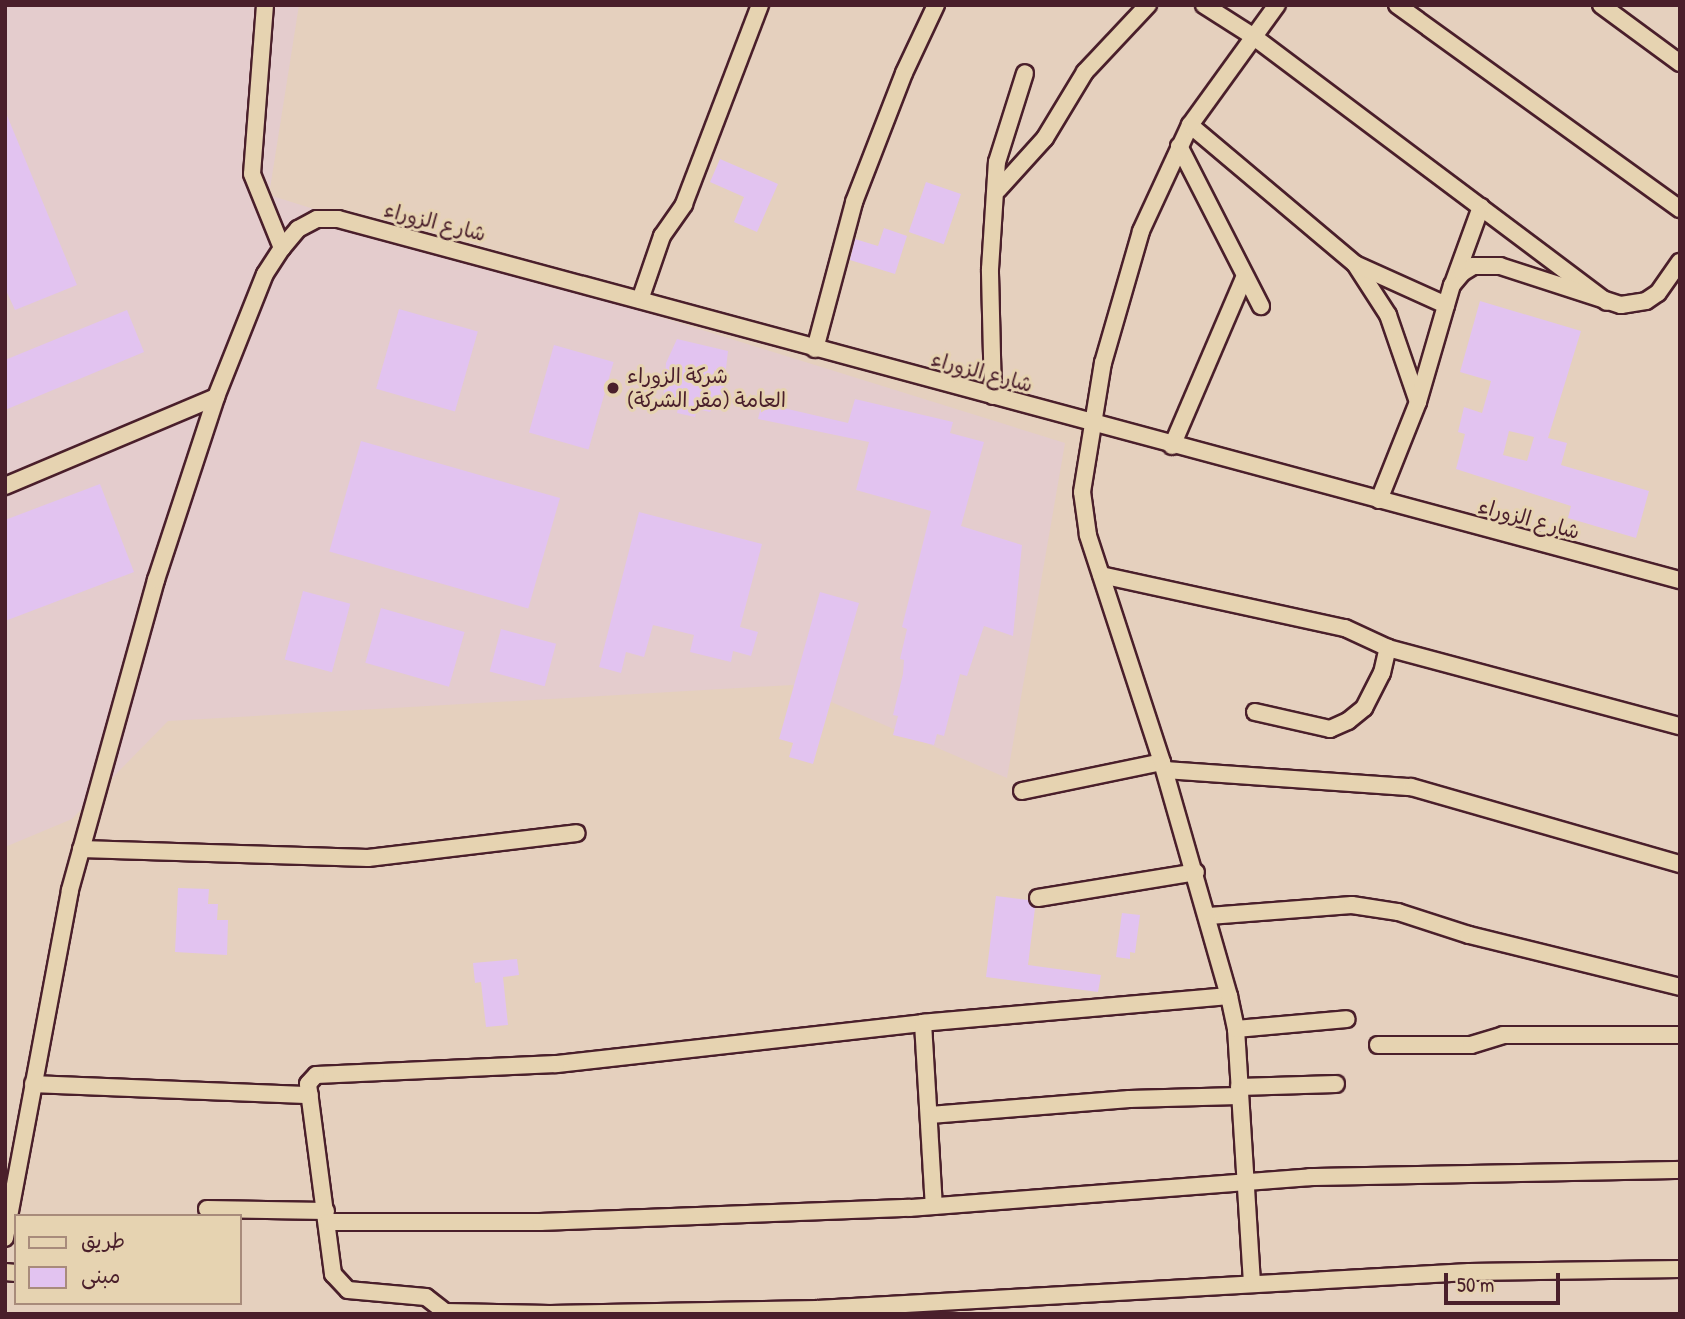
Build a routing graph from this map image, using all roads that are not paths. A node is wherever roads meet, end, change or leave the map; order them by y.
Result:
1 (265, 5) edge
2 (760, 5) edge
3 (936, 5) edge
4 (1148, 5) edge
5 (1204, 5) edge
6 (1277, 5) edge
7 (1397, 5) edge
8 (1601, 5) edge
9 (1254, 37) junction
10 (1680, 63) edge
11 (1026, 73) dead end
12 (1190, 125) junction
13 (1179, 146) junction
14 (998, 190) junction
15 (1480, 207) junction
16 (1680, 209) edge
17 (282, 248) junction
18 (1680, 262) edge
19 (1356, 264) junction
20 (1244, 278) junction
21 (1452, 285) junction
22 (640, 300) junction
23 (1606, 302) junction
24 (1446, 305) junction
25 (1261, 306) dead end
26 (815, 349) junction
27 (993, 396) junction
28 (216, 397) junction
29 (1418, 402) junction
30 (1092, 424) junction
31 (1172, 446) junction
32 (5, 486) edge
33 (1379, 500) junction
34 (1101, 575) junction
35 (1680, 580) edge
36 (1388, 648) junction
37 (1255, 712) dead end
38 (1680, 726) edge
39 (1163, 766) junction
40 (1022, 791) dead end
41 (577, 833) dead end
42 (81, 849) junction
43 (1680, 864) edge
44 (1196, 872) junction
45 (1038, 898) dead end
46 (1209, 916) junction
47 (1680, 987) edge
48 (1229, 996) junction
49 (1347, 1019) dead end
50 (923, 1023) junction
51 (1236, 1029) junction
52 (1680, 1035) edge
53 (1378, 1045) dead end
54 (33, 1084) junction
55 (1336, 1084) dead end
56 (1238, 1091) junction
57 (310, 1095) junction
58 (930, 1115) junction
59 (1680, 1170) edge
60 (1245, 1182) junction
61 (934, 1206) junction
62 (207, 1209) dead end
63 (327, 1216) junction
64 (5, 1238) edge
65 (1680, 1269) edge
66 (1252, 1283) junction
67 (446, 1313) edge

1 - 17 street
2 - 22 street
3 - 26 street
4 - 14 street
5 - 9 street
6 - 9 street
7 - 16 street
8 - 10 street
9 - 12 street
9 - 15 street
11 - 14 street
12 - 13 street
12 - 19 street
13 - 20 street
13 - 30 street
14 - 27 street
15 - 21 street
15 - 23 street
17 - 22 street, شارع الزوراء
17 - 28 street, شارع الزوراء
18 - 23 street
19 - 24 street
19 - 29 street
20 - 25 street
20 - 31 street
21 - 23 street
21 - 24 street
22 - 26 street, شارع الزوراء
24 - 29 street
26 - 27 street, شارع الزوراء
27 - 30 street, شارع الزوراء
28 - 32 street
28 - 42 street, شارع الزوراء
29 - 33 street
30 - 31 street, شارع الزوراء
30 - 34 street
31 - 33 street, شارع الزوراء
33 - 35 street, شارع الزوراء
34 - 36 street
34 - 39 street
36 - 37 street
36 - 38 street
39 - 40 street
39 - 43 street
39 - 44 street
41 - 42 street
42 - 54 street, شارع الزوراء
44 - 45 street
44 - 46 street
46 - 47 street
46 - 48 street
48 - 50 street
48 - 51 street
49 - 51 street
50 - 57 street
50 - 58 street
51 - 56 street
52 - 53 street
54 - 57 street
54 - 64 street, شارع الزوراء
55 - 56 street
56 - 58 street
56 - 60 street
57 - 63 street
58 - 61 street
59 - 60 street
60 - 61 street
60 - 66 street
61 - 63 street
62 - 63 street
63 - 67 street
65 - 66 street
66 - 67 street

